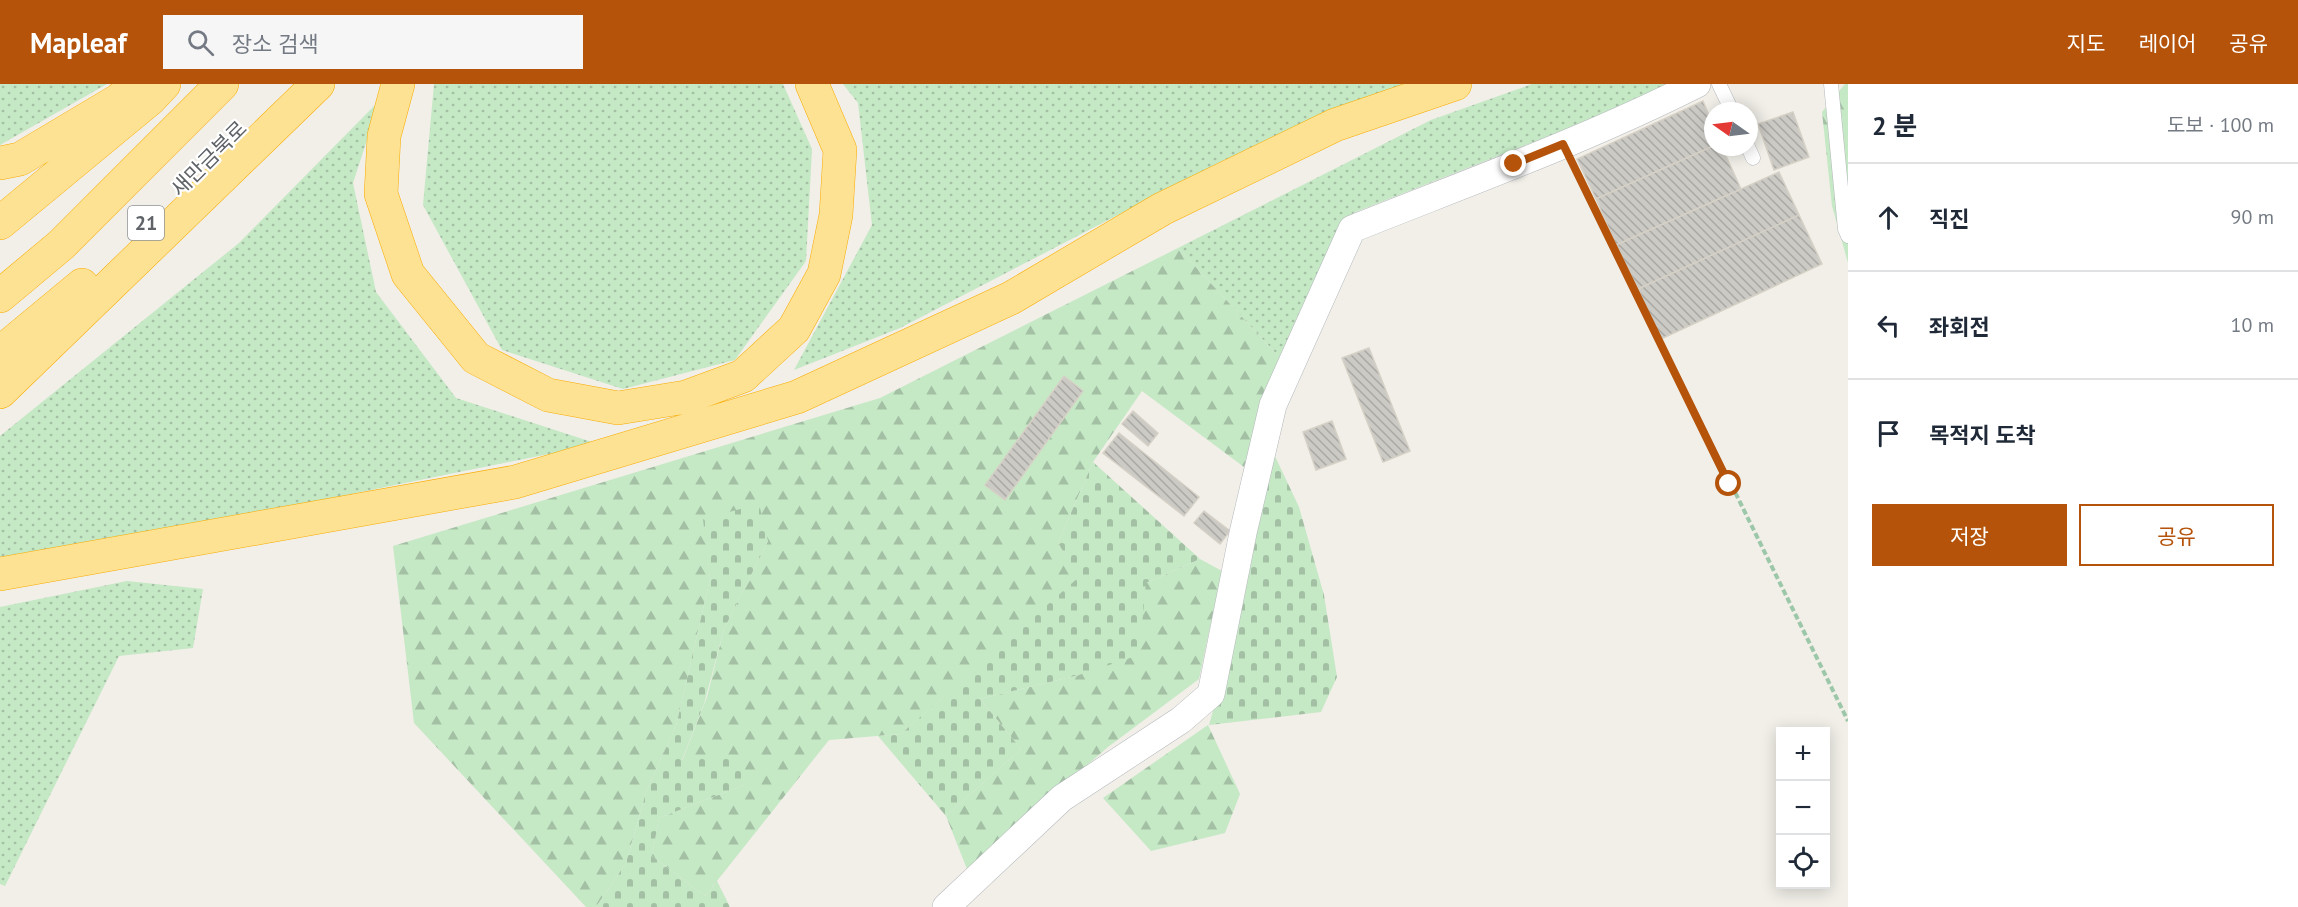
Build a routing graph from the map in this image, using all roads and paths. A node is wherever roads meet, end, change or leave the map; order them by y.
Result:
1 (137, 84) edge
2 (164, 84) edge
3 (222, 84) edge
4 (284, 84) edge
5 (318, 84) edge
6 (398, 84) edge
7 (812, 84) edge
8 (1455, 84) edge
9 (1697, 84) edge
10 (1719, 84) edge
11 (1831, 84) edge
12 (1728, 102) edge
13 (1563, 144) junction
14 (0, 163) edge
15 (0, 223) edge
16 (1848, 236) edge
17 (0, 296) edge
18 (0, 353) edge
19 (0, 392) edge
20 (0, 574) edge
21 (1848, 721) edge
22 (946, 907) edge

1 - 14 highway
2 - 15 highway
3 - 17 highway, 새만금북로 / 21
4 - 18 highway, 새만금북로 / 21
5 - 19 highway
6 - 7 highway
8 - 20 highway
9 - 13 street
10 - 12 lane
11 - 16 lane
13 - 21 path
13 - 22 street

